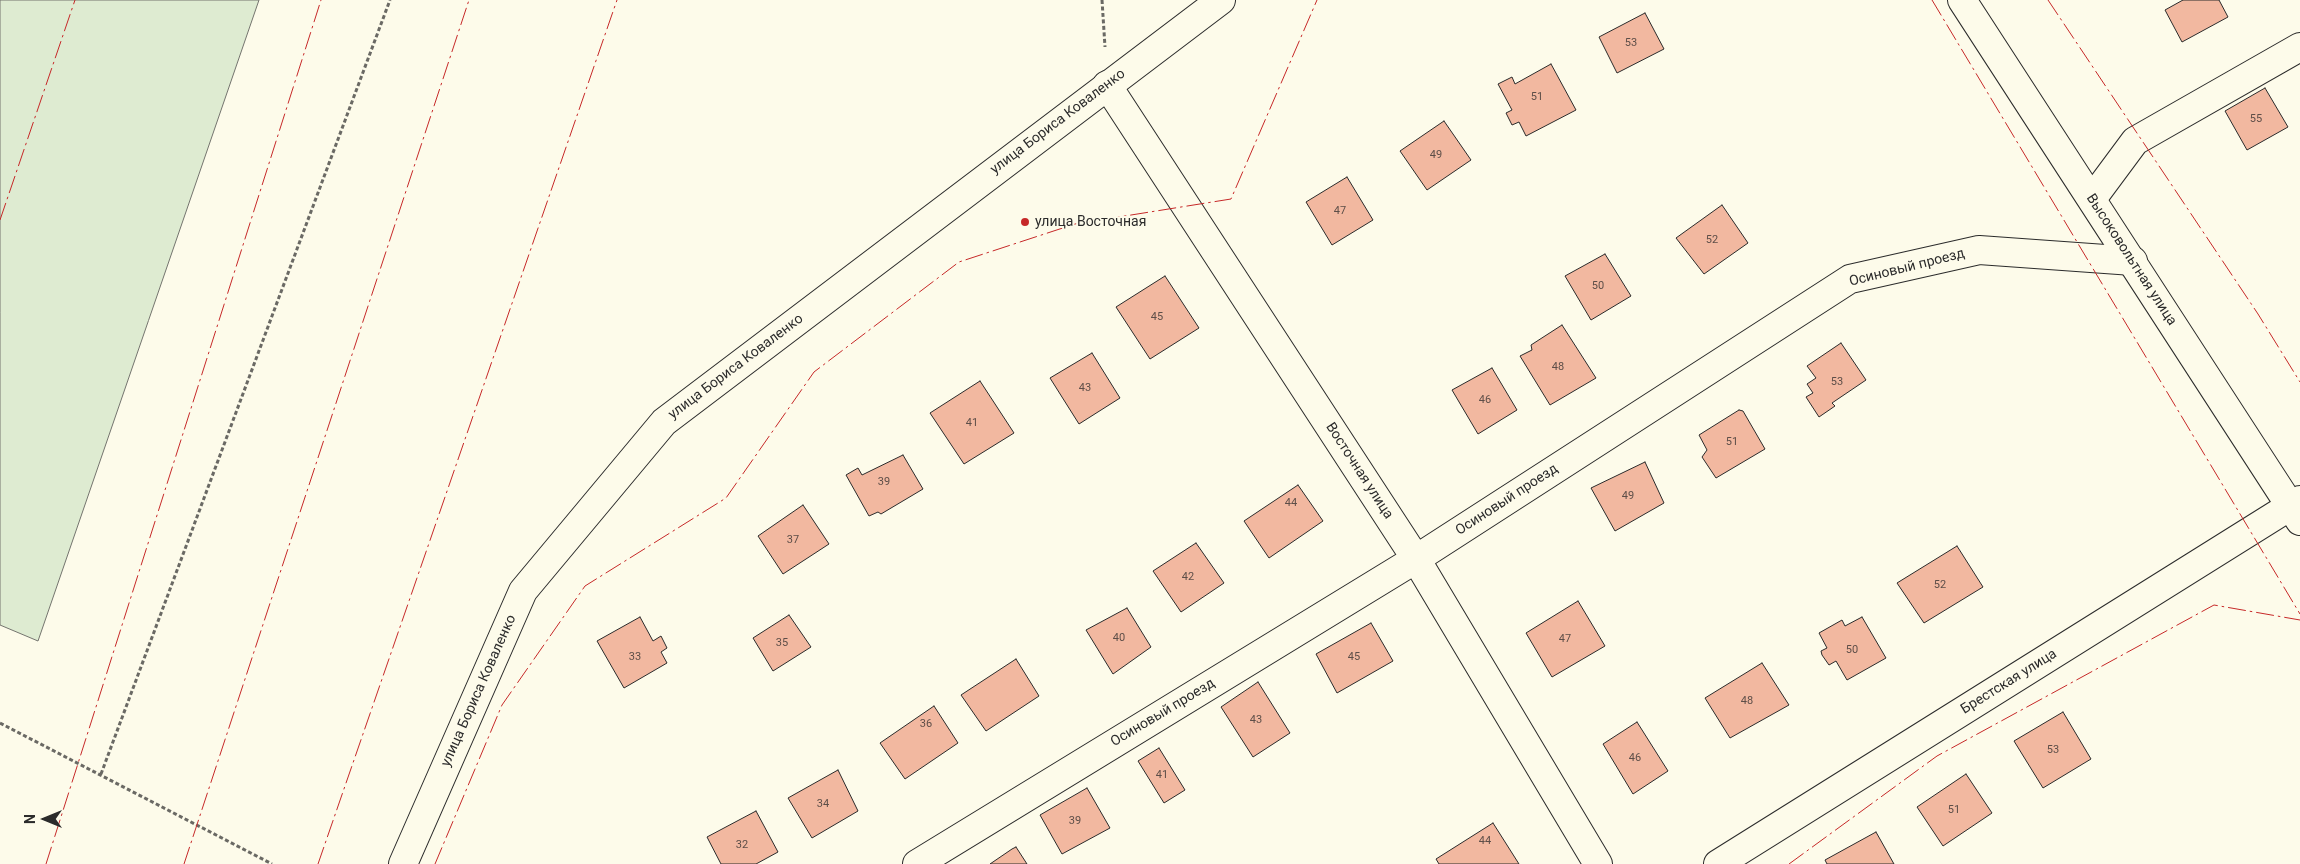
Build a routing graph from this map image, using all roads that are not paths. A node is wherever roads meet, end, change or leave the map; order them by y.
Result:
1 (1221, 0) edge
2 (1962, 0) edge
3 (2300, 47) edge
4 (1107, 85) junction
5 (2092, 199) junction
6 (2132, 261) junction
7 (2297, 508) edge
8 (1416, 559) junction
9 (403, 864) edge
10 (917, 864) edge
11 (1598, 864) edge
12 (1718, 864) edge

1 - 4 street, улица Бориса Коваленко
2 - 5 street, Высоковольтная улица
3 - 5 street
4 - 8 street, Восточная улица
4 - 9 street, улица Бориса Коваленко
5 - 6 street, Высоковольтная улица
6 - 7 street, Высоковольтная улица
6 - 8 street, Осиновый проезд
7 - 12 street, Брестская улица
8 - 10 street, Осиновый проезд
8 - 11 street, Восточная улица

